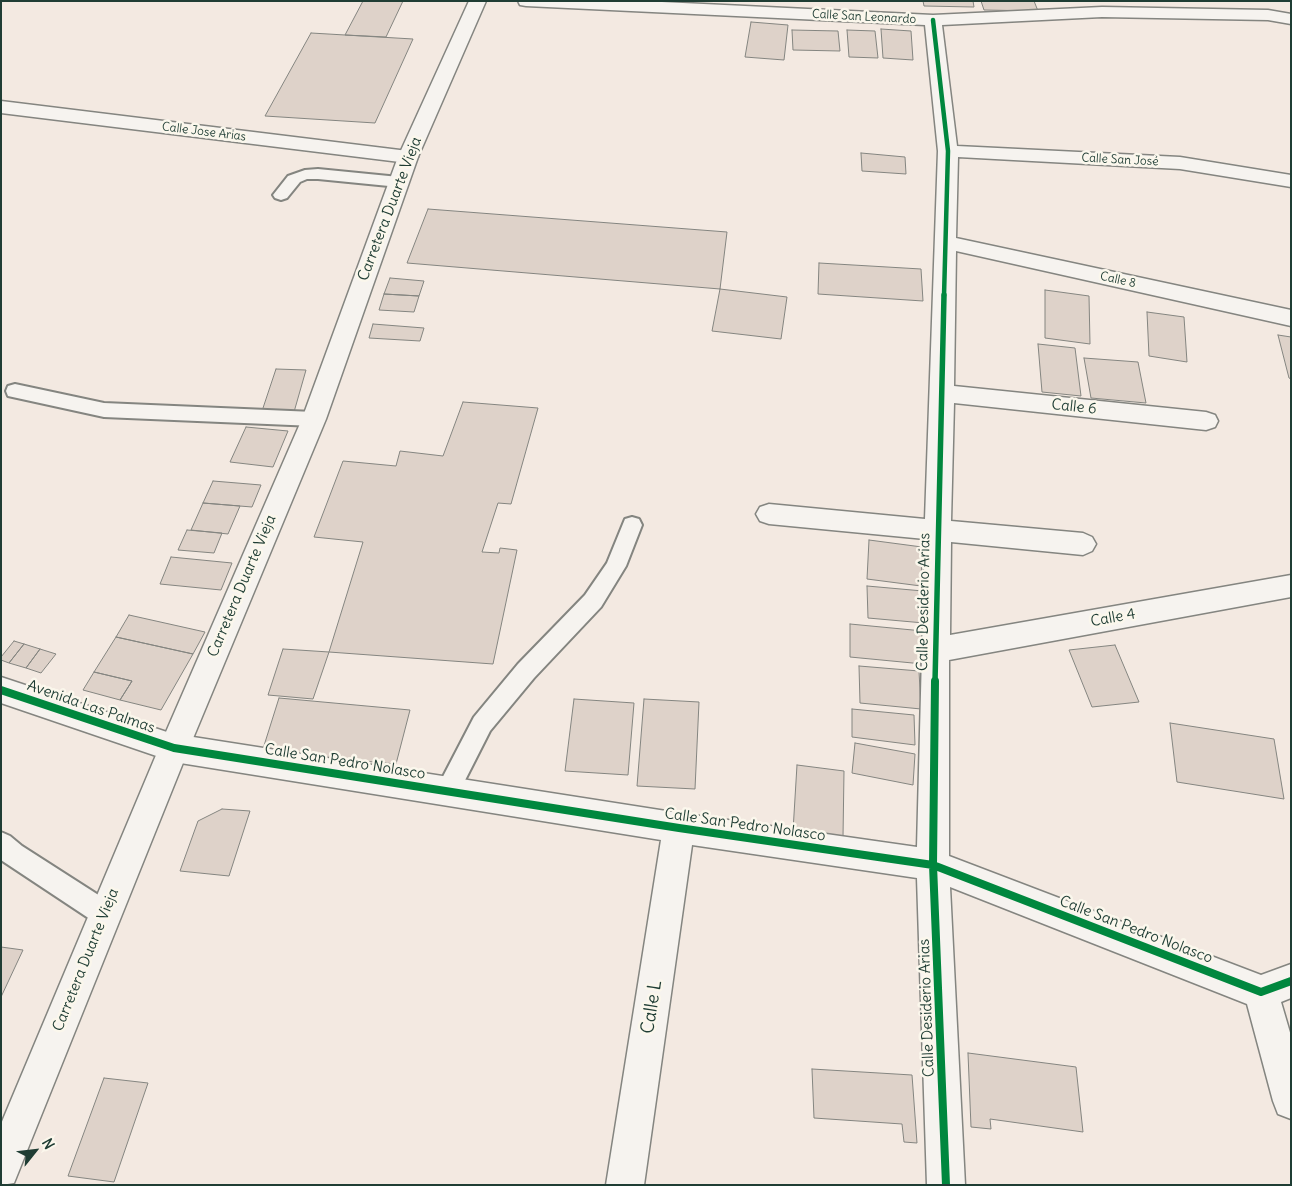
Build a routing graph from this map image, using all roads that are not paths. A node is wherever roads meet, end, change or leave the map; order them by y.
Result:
1 (478, 1) edge
2 (526, 1) edge
3 (1291, 19) edge
4 (933, 20) junction
5 (1, 107) edge
6 (948, 151) junction
7 (408, 157) junction
8 (1291, 181) edge
9 (399, 182) junction
10 (281, 195) dead end
11 (945, 242) junction
12 (1291, 318) edge
13 (14, 391) dead end
14 (941, 393) junction
15 (314, 419) junction
16 (1206, 421) dead end
17 (769, 514) dead end
18 (632, 525) dead end
19 (938, 531) junction
20 (1084, 544) dead end
21 (1291, 586) edge
22 (936, 650) junction
23 (1, 690) edge
24 (174, 748) junction
25 (447, 792) junction
26 (679, 828) junction
27 (1, 844) edge
28 (933, 864) junction
29 (105, 914) junction
30 (1276, 986) edge
31 (1291, 1101) edge
32 (1, 1170) edge
33 (625, 1185) edge
34 (946, 1185) edge

1 - 7 street, Carretera Duarte Vieja
2 - 4 street, Calle San Leonardo
3 - 4 street, Calle San Leonardo
4 - 6 street, Calle Desiderio Arias
5 - 7 street, Calle Jose Arias
6 - 8 street, Calle San José
6 - 11 street, Calle Desiderio Arias
7 - 9 street, Carretera Duarte Vieja
9 - 10 lane
9 - 15 street, Carretera Duarte Vieja
11 - 12 street, Calle 8
11 - 14 street, Calle Desiderio Arias
13 - 15 lane
14 - 16 street, Calle 6
14 - 19 street, Calle Desiderio Arias
15 - 24 street, Carretera Duarte Vieja
17 - 19 street
18 - 25 lane
19 - 20 street
19 - 22 street, Calle Desiderio Arias
21 - 22 street, Calle 4
22 - 28 street, Calle Desiderio Arias
23 - 24 street, Avenida Las Palmas
24 - 25 street, Calle San Pedro Nolasco
24 - 29 street, Carretera Duarte Vieja
25 - 26 street, Calle San Pedro Nolasco
26 - 28 street, Calle San Pedro Nolasco
26 - 33 street, Calle L
27 - 29 lane
28 - 30 street, Calle San Pedro Nolasco
28 - 34 street, Calle Desiderio Arias
29 - 32 street, Carretera Duarte Vieja
30 - 31 street

